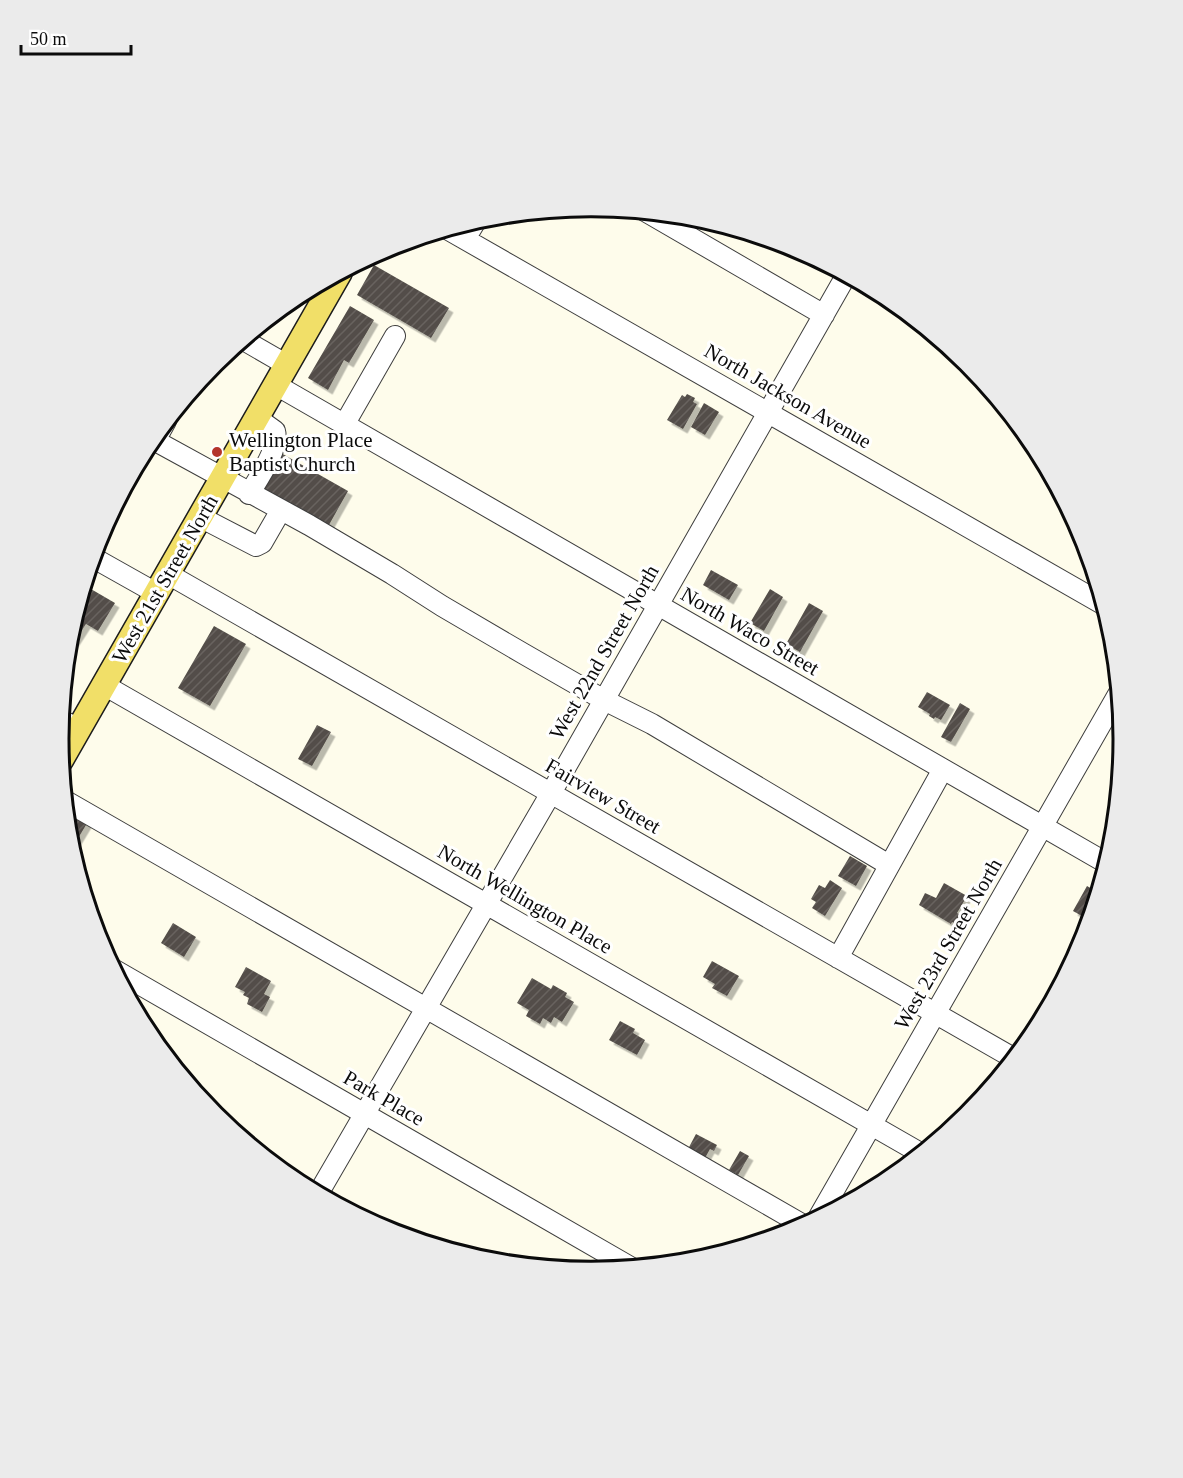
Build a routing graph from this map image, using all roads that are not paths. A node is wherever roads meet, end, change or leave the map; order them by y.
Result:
1 (663, 222) edge
2 (459, 233) edge
3 (843, 281) edge
4 (332, 286) edge
5 (824, 315) junction
6 (395, 336) dead end
7 (248, 345) edge
8 (281, 375) junction
9 (768, 412) junction
10 (257, 418) junction
11 (344, 425) junction
12 (160, 444) edge
13 (222, 479) junction
14 (249, 494) junction
15 (281, 510) junction
16 (200, 517) junction
17 (101, 560) edge
18 (162, 583) junction
19 (1095, 599) edge
20 (658, 606) junction
21 (104, 685) junction
22 (604, 700) junction
23 (1113, 704) edge
24 (69, 724) edge
25 (943, 769) junction
26 (551, 794) junction
27 (73, 805) edge
28 (1043, 826) junction
29 (1100, 859) edge
30 (889, 865) junction
31 (487, 904) junction
32 (838, 958) junction
33 (127, 977) edge
34 (426, 1008) junction
35 (936, 1014) junction
36 (1008, 1055) edge
37 (364, 1114) junction
38 (872, 1125) junction
39 (915, 1150) edge
40 (322, 1186) edge
41 (824, 1207) edge
42 (796, 1220) edge
43 (619, 1260) edge

1 - 5 street
2 - 9 street, North Jackson Avenue
3 - 5 street, West 22nd Street North
4 - 8 main road, West 21st Street North
5 - 9 street, West 22nd Street North
6 - 11 street
7 - 8 street, North Waco Street
8 - 10 main road, West 21st Street North
8 - 11 street, North Waco Street
9 - 19 street, North Jackson Avenue
9 - 20 street, West 22nd Street North
10 - 13 main road, West 21st Street North
10 - 14 street
11 - 20 street, North Waco Street
12 - 13 street
13 - 14 street
13 - 16 main road, West 21st Street North
14 - 15 street
15 - 16 street
15 - 22 street
16 - 18 main road, West 21st Street North
17 - 18 street, Fairview Street
18 - 21 main road, West 21st Street North
18 - 26 street, Fairview Street
20 - 22 street, West 22nd Street North
20 - 25 street, North Waco Street
21 - 24 main road, West 21st Street North
21 - 31 street, North Wellington Place
22 - 26 street, West 22nd Street North
22 - 30 street
23 - 28 street, West 23rd Street North
25 - 28 street, North Waco Street
25 - 30 street
26 - 31 street, West 22nd Street North
26 - 32 street, Fairview Street
27 - 34 street
28 - 29 street, North Waco Street
28 - 35 street, West 23rd Street North
30 - 32 street
31 - 34 street, West 22nd Street North
31 - 38 street, North Wellington Place
32 - 35 street, Fairview Street
33 - 37 street, Park Place
34 - 37 street, West 22nd Street North
34 - 42 street
35 - 36 street, Fairview Street
35 - 38 street, West 23rd Street North
37 - 40 street, West 22nd Street North
37 - 43 street, Park Place
38 - 39 street, North Wellington Place
38 - 41 street, West 23rd Street North

